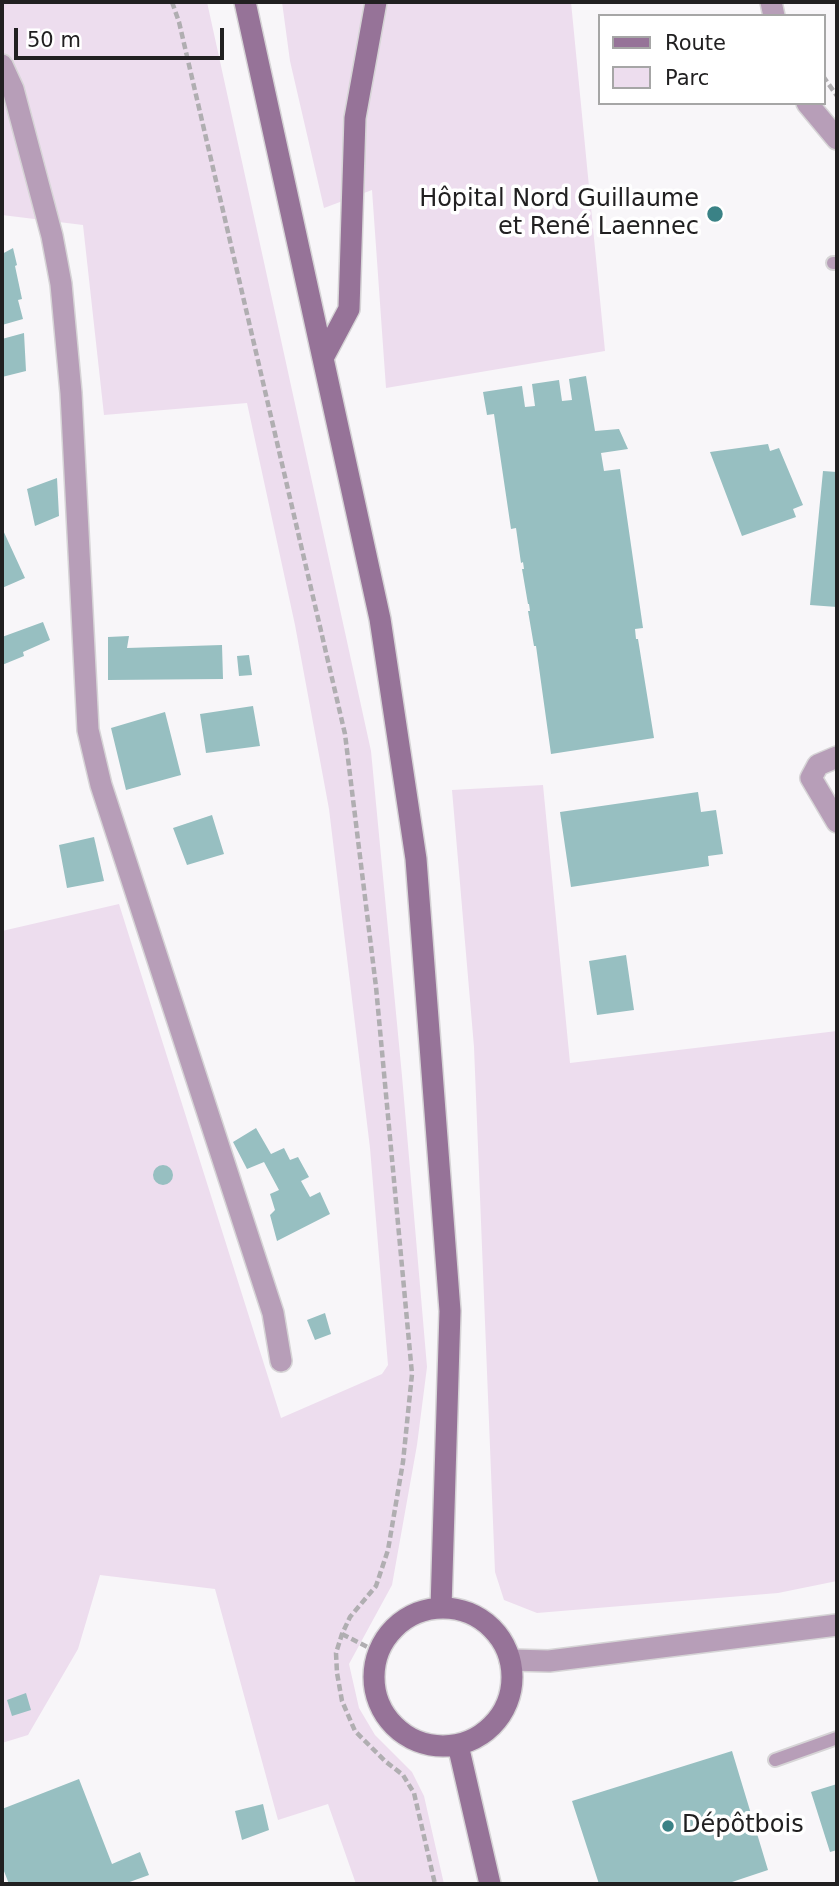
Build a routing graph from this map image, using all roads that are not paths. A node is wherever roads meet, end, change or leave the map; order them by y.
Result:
1 (245, 2) edge
2 (376, 2) edge
3 (2, 65) edge
4 (10, 100) edge
5 (809, 105) edge
6 (837, 139) edge
7 (323, 358) junction
8 (837, 757) edge
9 (837, 822) edge
10 (281, 1361) dead end
11 (441, 1608) junction
12 (837, 1625) edge
13 (510, 1660) junction
14 (837, 1738) edge
15 (457, 1745) junction
16 (775, 1760) dead end
17 (490, 1884) edge

1 - 7 main road
2 - 7 main road
3 - 4 street
4 - 10 street
5 - 6 street
7 - 11 main road
8 - 9 street
11 - 13 main road
11 - 15 main road
12 - 13 street
13 - 15 main road
14 - 16 lane
15 - 17 main road

